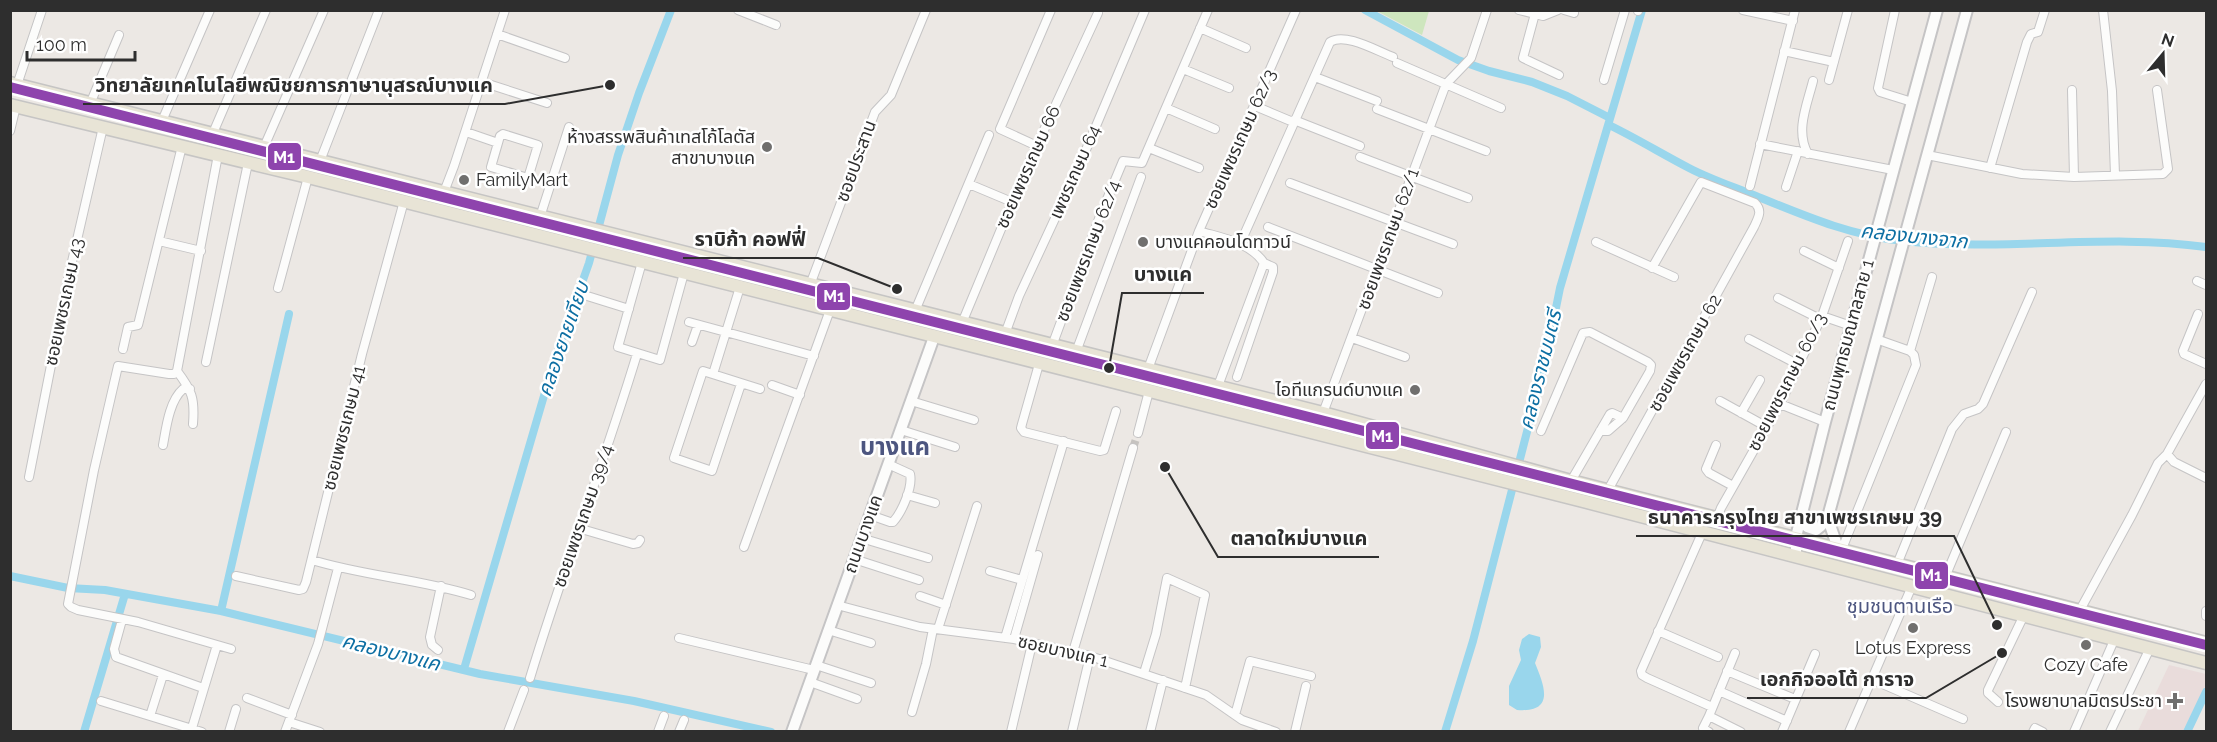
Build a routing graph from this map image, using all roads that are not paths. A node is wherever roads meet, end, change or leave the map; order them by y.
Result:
1 (42, 10) edge
2 (210, 10) edge
3 (266, 10) edge
4 (324, 10) edge
5 (379, 10) edge
6 (505, 10) edge
7 (738, 10) edge
8 (926, 10) edge
9 (1051, 10) edge
10 (1145, 10) edge
11 (1208, 10) edge
12 (1296, 10) edge
13 (1487, 10) edge
14 (1519, 10) edge
15 (1558, 10) edge
16 (1564, 10) edge
17 (1625, 10) edge
18 (1743, 10) edge
19 (1795, 10) edge
20 (1848, 10) edge
21 (1895, 10) edge
22 (1937, 10) edge
23 (1967, 10) edge
24 (2045, 10) edge
25 (2103, 10) edge
26 (1760, 12) edge
27 (1098, 13) dead end
28 (1536, 13) edge
29 (1574, 13) dead end
30 (1793, 21) junction
31 (776, 25) dead end
32 (1200, 28) junction
33 (497, 34) junction
34 (119, 35) dead end
35 (1245, 48) dead end
36 (1784, 51) junction
37 (565, 57) dead end
38 (1834, 62) junction
39 (1183, 69) junction
40 (1559, 75) dead end
41 (1315, 76) junction
42 (1604, 80) dead end
43 (1829, 80) dead end
44 (1813, 81) dead end
45 (482, 82) junction
46 (14, 84) edge
47 (1446, 84) junction
48 (1229, 88) dead end
49 (2073, 90) dead end
50 (2157, 90) dead end
51 (1912, 102) junction
52 (547, 103) dead end
53 (90, 104) junction
54 (13, 105) edge
55 (1255, 106) junction
56 (1166, 108) junction
57 (1501, 108) dead end
58 (162, 121) junction
59 (1294, 121) junction
60 (103, 127) junction
61 (569, 127) dead end
62 (1215, 129) dead end
63 (1428, 129) junction
64 (10, 131) edge
65 (466, 132) junction
66 (213, 133) junction
67 (989, 135) dead end
68 (498, 143) junction
69 (1760, 144) junction
70 (182, 146) junction
71 (1037, 146) junction
72 (1360, 146) dead end
73 (264, 147) junction
74 (1149, 148) junction
75 (1486, 151) dead end
76 (1798, 151) junction
77 (1808, 153) junction
78 (1926, 155) junction
79 (218, 156) junction
80 (1360, 157) dead end
81 (320, 161) junction
82 (248, 163) junction
83 (345, 168) junction
84 (1199, 168) dead end
85 (1990, 168) junction
86 (1893, 170) junction
87 (1410, 176) junction
88 (2115, 176) junction
89 (1141, 177) dead end
90 (2074, 177) junction
91 (312, 178) junction
92 (1290, 183) dead end
93 (969, 184) junction
94 (340, 185) junction
95 (1750, 186) dead end
96 (1786, 187) dead end
97 (444, 192) junction
98 (1468, 198) dead end
99 (404, 201) junction
100 (1012, 202) junction
101 (540, 217) junction
102 (1394, 222) junction
103 (1268, 227) dead end
104 (1199, 231) junction
105 (159, 241) junction
106 (1848, 241) dead end
107 (1596, 242) dead end
108 (1240, 244) junction
109 (1453, 244) dead end
110 (201, 251) junction
111 (1804, 251) dead end
112 (642, 262) junction
113 (1264, 263) junction
114 (1652, 268) junction
115 (1839, 268) junction
116 (1377, 269) junction
117 (684, 273) junction
118 (1674, 277) dead end
119 (1932, 277) dead end
120 (2197, 280) dead end
121 (1257, 283) junction
122 (810, 285) junction
123 (2206, 285) edge
124 (1268, 286) junction
125 (740, 287) junction
126 (278, 288) dead end
127 (2032, 292) dead end
128 (1438, 293) dead end
129 (584, 295) dead end
130 (1778, 298) dead end
131 (1248, 307) junction
132 (629, 309) junction
133 (830, 310) junction
134 (915, 310) junction
135 (1260, 311) junction
136 (2198, 314) dead end
137 (1821, 317) junction
138 (689, 322) dead end
139 (962, 323) junction
140 (698, 325) junction
141 (1851, 326) junction
142 (726, 333) junction
143 (1005, 334) junction
144 (934, 337) junction
145 (1352, 338) junction
146 (1749, 339) dead end
147 (1876, 339) junction
148 (692, 342) dead end
149 (1052, 345) junction
150 (123, 349) dead end
151 (1910, 351) junction
152 (1076, 352) junction
153 (637, 354) junction
154 (814, 356) junction
155 (1405, 357) dead end
156 (206, 362) dead end
157 (1039, 363) junction
158 (2206, 364) edge
159 (1798, 365) junction
160 (1148, 369) junction
161 (177, 371) junction
162 (713, 374) junction
163 (1237, 377) dead end
164 (1760, 380) dead end
165 (741, 384) junction
166 (2206, 384) edge
167 (772, 385) dead end
168 (1218, 386) junction
169 (190, 389) junction
170 (760, 389) dead end
171 (1149, 391) junction
172 (800, 395) junction
173 (911, 401) junction
174 (1720, 401) dead end
175 (1780, 404) junction
176 (1116, 411) dead end
177 (1323, 413) junction
178 (1741, 413) junction
179 (974, 420) dead end
180 (1825, 422) junction
181 (193, 424) dead end
182 (1767, 427) junction
183 (900, 430) junction
184 (1541, 431) dead end
185 (2006, 432) dead end
186 (1138, 433) tunnel mouth
187 (1064, 441) junction
188 (163, 445) dead end
189 (1716, 446) dead end
190 (955, 447) dead end
191 (1133, 448) tunnel mouth
192 (2166, 454) junction
193 (888, 464) junction
194 (29, 477) dead end
195 (2206, 478) edge
196 (1571, 481) junction
197 (1733, 486) junction
198 (1608, 490) junction
199 (907, 495) junction
200 (935, 503) dead end
201 (977, 506) dead end
202 (1829, 513) junction
203 (870, 515) junction
204 (1717, 518) junction
205 (1801, 518) junction
206 (578, 528) junction
207 (1702, 533) junction
208 (1796, 537) junction
209 (861, 538) junction
210 (640, 540) dead end
211 (744, 547) dead end
212 (1840, 548) junction
213 (1038, 555) dead end
214 (1796, 556) junction
215 (928, 558) dead end
216 (854, 559) junction
217 (312, 560) junction
218 (1898, 562) junction
219 (338, 568) junction
220 (990, 571) dead end
221 (1946, 575) junction
222 (236, 576) dead end
223 (919, 580) dead end
224 (1022, 580) junction
225 (441, 586) junction
226 (1912, 586) junction
227 (471, 595) dead end
228 (920, 596) dead end
229 (2031, 597) junction
230 (2048, 601) junction
231 (837, 605) junction
232 (946, 605) junction
233 (2080, 610) junction
234 (2206, 611) edge
235 (2027, 615) junction
236 (2206, 616) edge
237 (2043, 619) junction
238 (122, 620) junction
239 (935, 629) junction
240 (828, 630) junction
241 (1658, 631) junction
242 (679, 638) dead end
243 (1005, 638) junction
244 (2115, 638) junction
245 (1014, 639) junction
246 (871, 643) dead end
247 (2206, 643) edge
248 (1032, 644) junction
249 (217, 645) junction
250 (2150, 648) junction
251 (231, 649) dead end
252 (438, 650) dead end
253 (1073, 652) junction
254 (1735, 653) dead end
255 (1815, 654) dead end
256 (1090, 656) junction
257 (1718, 657) dead end
258 (2206, 663) edge
259 (815, 668) junction
260 (1727, 671) junction
261 (1144, 673) junction
262 (163, 675) junction
263 (1311, 676) dead end
264 (530, 678) dead end
265 (1871, 679) junction
266 (1163, 680) junction
267 (810, 682) junction
268 (871, 683) dead end
269 (1306, 686) dead end
270 (203, 688) junction
271 (1185, 688) junction
272 (524, 690) dead end
273 (1719, 691) junction
274 (247, 698) dead end
275 (857, 699) dead end
276 (1795, 699) junction
277 (101, 701) dead end
278 (1998, 702) dead end
279 (1712, 707) junction
280 (236, 709) dead end
281 (912, 711) dead end
282 (1235, 715) junction
283 (150, 716) junction
284 (664, 716) dead end
285 (1708, 716) junction
286 (291, 718) junction
287 (1963, 719) dead end
288 (684, 720) dead end
289 (1787, 721) junction
290 (192, 728) junction
291 (792, 731) edge
292 (202, 732) edge
293 (229, 732) edge
294 (285, 732) edge
295 (320, 732) edge
296 (508, 732) edge
297 (658, 732) edge
298 (679, 732) edge
299 (1011, 732) edge
300 (1072, 732) edge
301 (1150, 732) edge
302 (1276, 732) edge
303 (1295, 732) edge
304 (1710, 732) edge
305 (1741, 732) edge
306 (1782, 732) edge
307 (1849, 732) edge
308 (2033, 732) edge
309 (2043, 732) edge
310 (2074, 732) edge
311 (2110, 732) edge

1 - 46 street
2 - 58 street
3 - 66 street
4 - 73 street
5 - 81 street
6 - 33 street
7 - 31 street
8 - 122 street, ซอยประสาน
9 - 71 street
10 - 143 street, เพชรเกษม 64
11 - 32 street
12 - 55 street, ซอยเพชรเกษม 62/3
13 - 47 street, ซอยเพชรเกษม 62/1
14 - 28 street
15 - 28 street
16 - 29 street
17 - 42 street
18 - 26 street
19 - 30 street
20 - 38 street
21 - 51 street
22 - 51 main road, ถนนพุทธมณฑลสาย 1
23 - 78 main road, ถนนพุทธมณฑลสาย 1
24 - 85 street
25 - 88 street
26 - 30 street
27 - 71 street, ซอยเพชรเกษม 66
28 - 40 street
30 - 36 street
32 - 35 street
32 - 39 street
33 - 37 street
33 - 45 street
34 - 53 street
36 - 38 street
36 - 69 street
38 - 43 street
39 - 48 street
39 - 56 street
41 - 47 street
41 - 59 street
41 - 63 street
44 - 77 street
45 - 52 street
45 - 65 street
46 - 53 main road
47 - 57 street
47 - 63 street, ซอยเพชรเกษม 62/1
49 - 90 street
50 - 88 street
51 - 86 main road, ถนนพุทธมณฑลสาย 1
53 - 58 main road
54 - 60 main road
54 - 64 street
55 - 59 street
55 - 104 street, ซอยเพชรเกษม 62/3
56 - 62 street
56 - 74 street
58 - 66 main road
59 - 72 street
59 - 108 street
60 - 70 main road
60 - 194 street, ซอยเพชรเกษม 43
61 - 101 street
63 - 75 street
63 - 87 street, ซอยเพชรเกษม 62/1
65 - 68 street
65 - 97 street
66 - 73 main road
67 - 93 street
68 - 68 street
69 - 76 street
69 - 95 street
70 - 79 main road
70 - 105 street
71 - 100 street, ซอยเพชรเกษม 66
73 - 81 main road
74 - 84 street
74 - 149 street, ซอยเพชรเกษม 62/4
76 - 77 street
76 - 96 street
77 - 86 street
78 - 85 street
78 - 147 main road, ถนนพุทธมณฑลสาย 1
79 - 82 main road
79 - 110 street
80 - 87 street
81 - 83 main road
81 - 91 main road
82 - 91 main road
82 - 156 street
83 - 94 main road
83 - 97 main road
85 - 90 street
86 - 141 main road, ถนนพุทธมณฑลสาย 1
87 - 98 street
87 - 102 street, ซอยเพชรเกษม 62/1
88 - 90 street
89 - 152 street
91 - 94 main road
91 - 126 street
92 - 102 street
93 - 100 street
93 - 134 street
94 - 99 main road
97 - 101 main road
99 - 112 main road
99 - 217 street, ซอยเพชรเกษม 41
100 - 139 street, ซอยเพชรเกษม 66
101 - 122 main road
102 - 109 street
102 - 116 street, ซอยเพชรเกษม 62/1
103 - 116 street
104 - 108 street
104 - 160 street, ซอยเพชรเกษม 62/3
105 - 110 street
105 - 150 street
106 - 115 street, ซอยเพชรเกษม 60/3
107 - 114 street
108 - 113 street
110 - 161 street
111 - 115 street
112 - 117 main road
112 - 132 street
113 - 121 street
113 - 124 street
114 - 118 street
114 - 198 street, ซอยเพชรเกษม 62
115 - 137 street, ซอยเพชรเกษม 60/3
116 - 128 street
116 - 145 street, ซอยเพชรเกษม 62/1
117 - 125 main road
117 - 153 street
119 - 151 street
120 - 123 street
121 - 124 street
121 - 131 street
122 - 134 main road
124 - 135 street
125 - 133 main road
125 - 142 street
127 - 218 street
129 - 132 street
130 - 137 street
131 - 135 street
131 - 168 street
132 - 153 street
133 - 144 main road
133 - 154 street
134 - 139 main road
134 - 144 main road
135 - 163 street
136 - 158 street
137 - 141 street
137 - 159 street, ซอยเพชรเกษม 60/3
138 - 140 street
139 - 143 main road
140 - 142 street
140 - 148 street
141 - 180 main road, ถนนพุทธมณฑลสาย 1
142 - 154 street
142 - 162 street
143 - 149 main road
144 - 157 main road
144 - 173 main road, ถนนบางแค
145 - 155 street
145 - 177 street, ซอยเพชรเกษม 62/1
146 - 159 street
147 - 151 street
147 - 202 main road, ถนนพุทธมณฑลสาย 1
149 - 152 main road
151 - 212 street
152 - 160 main road
153 - 206 street, ซอยเพชรเกษม 39/4
154 - 172 street
157 - 171 main road
157 - 187 street
159 - 175 street, ซอยเพชรเกษม 60/3
160 - 168 main road
161 - 169 street
161 - 238 street
162 - 165 street
162 - 165 street
164 - 178 street
165 - 170 street
166 - 192 street
167 - 172 street
168 - 177 main road
169 - 181 street
169 - 188 street
171 - 186 street
171 - 207 main road
172 - 211 street
173 - 179 street
173 - 183 main road, ถนนบางแค
174 - 178 street
175 - 180 street
175 - 182 street, ซอยเพชรเกษม 60/3
176 - 187 street
177 - 196 main road
178 - 182 street
180 - 205 main road, ถนนพุทธมณฑลสาย 1
182 - 197 street, ซอยเพชรเกษม 60/3
183 - 190 street
183 - 193 main road, ถนนบางแค
184 - 196 street
185 - 221 street
187 - 224 street
189 - 197 street
191 - 253 street
192 - 195 street
192 - 233 street
193 - 199 street
193 - 203 main road, ถนนบางแค
196 - 198 main road
197 - 204 street, ซอยเพชรเกษม 60/3
198 - 204 main road
199 - 200 street
199 - 203 street
201 - 232 street
202 - 205 main road
202 - 212 main road, ถนนพุทธมณฑลสาย 1
203 - 209 main road, ถนนบางแค
204 - 208 main road
205 - 208 main road, ถนนพุทธมณฑลสาย 1
206 - 210 street
206 - 264 street, ซอยเพชรเกษม 39/4
207 - 214 main road
207 - 241 street
208 - 212 main road
208 - 214 main road, ถนนพุทธมณฑลสาย 1
209 - 215 street
209 - 216 main road, ถนนบางแค
212 - 218 main road
213 - 245 street
214 - 226 main road
216 - 223 street
216 - 231 main road, ถนนบางแค
217 - 219 street
217 - 222 street, ซอยเพชรเกษม 41
218 - 221 main road
219 - 225 street
219 - 286 street
220 - 224 street
221 - 229 main road
224 - 243 street
225 - 227 street
225 - 252 street
226 - 235 main road
226 - 265 street
228 - 232 street
229 - 230 main road
229 - 235 main road
230 - 233 main road
230 - 237 main road
231 - 239 street, ซอยบางแค 1
231 - 240 main road, ถนนบางแค
232 - 239 street
233 - 247 main road
234 - 236 street
235 - 237 main road
235 - 278 street
237 - 244 main road
238 - 249 street
238 - 262 street
239 - 243 street, ซอยบางแค 1
239 - 281 street
240 - 246 street
240 - 259 main road, ถนนบางแค
241 - 257 street
241 - 279 street
242 - 259 street
243 - 245 street, ซอยบางแค 1
244 - 250 main road
244 - 310 street
245 - 248 street, ซอยบางแค 1
248 - 253 street, ซอยบางแค 1
248 - 299 street
249 - 251 street
249 - 270 street
250 - 258 main road
250 - 311 street
253 - 256 street, ซอยบางแค 1
254 - 260 street
255 - 276 street
256 - 261 street, ซอยบางแค 1
256 - 300 street
259 - 267 main road, ถนนบางแค
259 - 268 street
260 - 273 street
260 - 276 street
261 - 266 street, ซอยบางแค 1
261 - 271 street
262 - 270 street
262 - 283 street
263 - 282 street
265 - 287 street
265 - 307 street
266 - 271 street, ซอยบางแค 1
266 - 301 street
267 - 275 street
267 - 291 main road, ถนนบางแค
269 - 303 street
270 - 290 street
271 - 282 street, ซอยบางแค 1
272 - 296 street
273 - 279 street
273 - 289 street
274 - 286 street
276 - 289 street
277 - 283 street
279 - 285 street
280 - 293 street
282 - 302 street, ซอยบางแค 1
283 - 290 street
284 - 297 street
285 - 304 street
285 - 305 street
286 - 294 street
286 - 295 street
288 - 298 street
289 - 306 street
290 - 292 street
308 - 309 street

